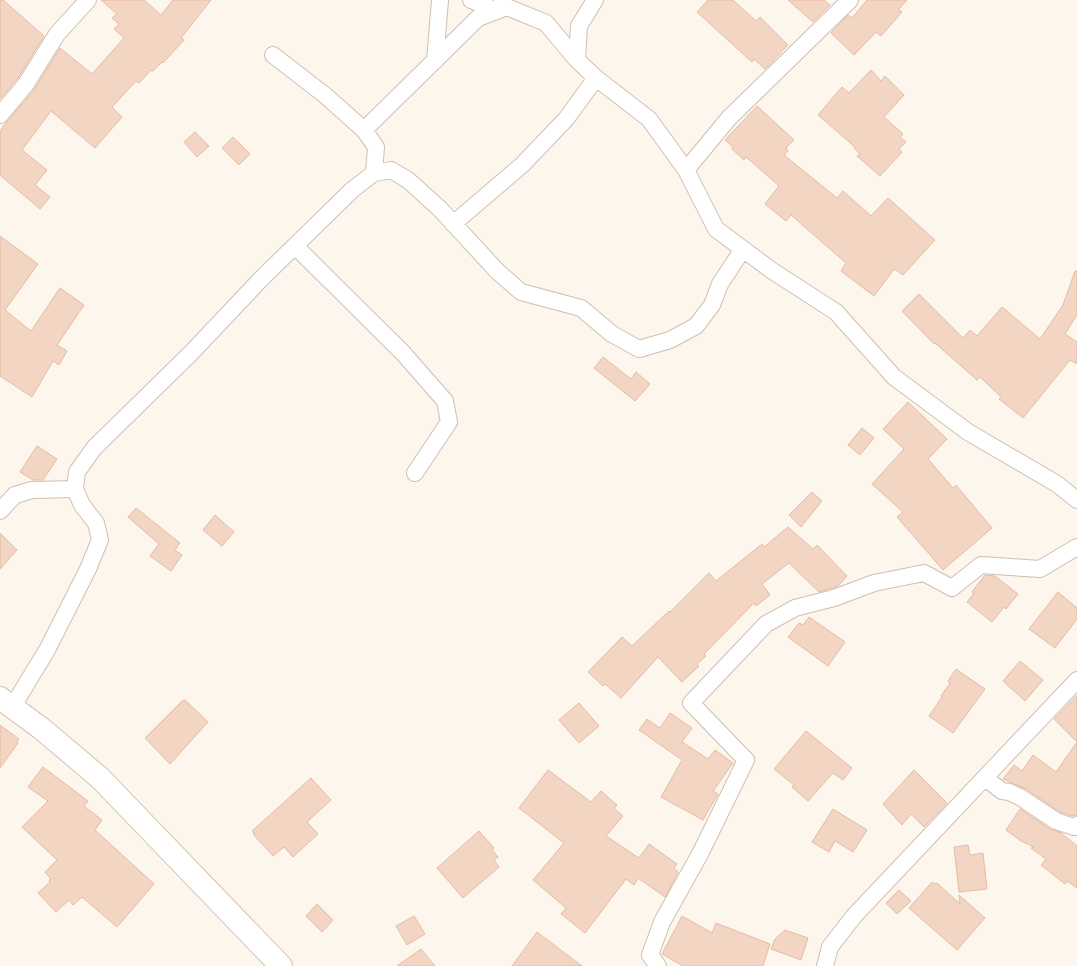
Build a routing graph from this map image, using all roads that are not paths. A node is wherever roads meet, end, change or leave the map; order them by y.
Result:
1 (88, 0) edge
2 (440, 0) edge
3 (471, 0) edge
4 (595, 0) edge
5 (850, 0) edge
6 (502, 6) edge
7 (546, 24) junction
8 (579, 26) junction
9 (273, 55) dead end
10 (577, 60) junction
11 (435, 61) junction
12 (596, 78) junction
13 (0, 115) edge
14 (364, 130) junction
15 (686, 170) junction
16 (374, 173) junction
17 (453, 224) junction
18 (295, 246) junction
19 (743, 249) junction
20 (415, 473) dead end
21 (75, 489) junction
22 (1077, 500) edge
23 (0, 511) edge
24 (1077, 547) edge
25 (1077, 680) edge
26 (6, 702) edge
27 (986, 778) junction
28 (1077, 825) edge
29 (281, 966) edge
30 (658, 966) edge
31 (825, 966) edge

1 - 13 street
2 - 11 street
3 - 6 street
4 - 8 street
5 - 15 street
6 - 7 street
6 - 11 street
7 - 8 street
7 - 10 street
8 - 10 street
9 - 14 street
10 - 12 street
11 - 14 street
12 - 15 street
12 - 17 street
14 - 16 street
15 - 19 street
16 - 17 street
16 - 18 street
17 - 19 street
18 - 20 street
18 - 21 street
19 - 22 street
21 - 23 street
21 - 26 street
24 - 30 street
25 - 27 street
26 - 29 main road
27 - 28 street
27 - 31 street

